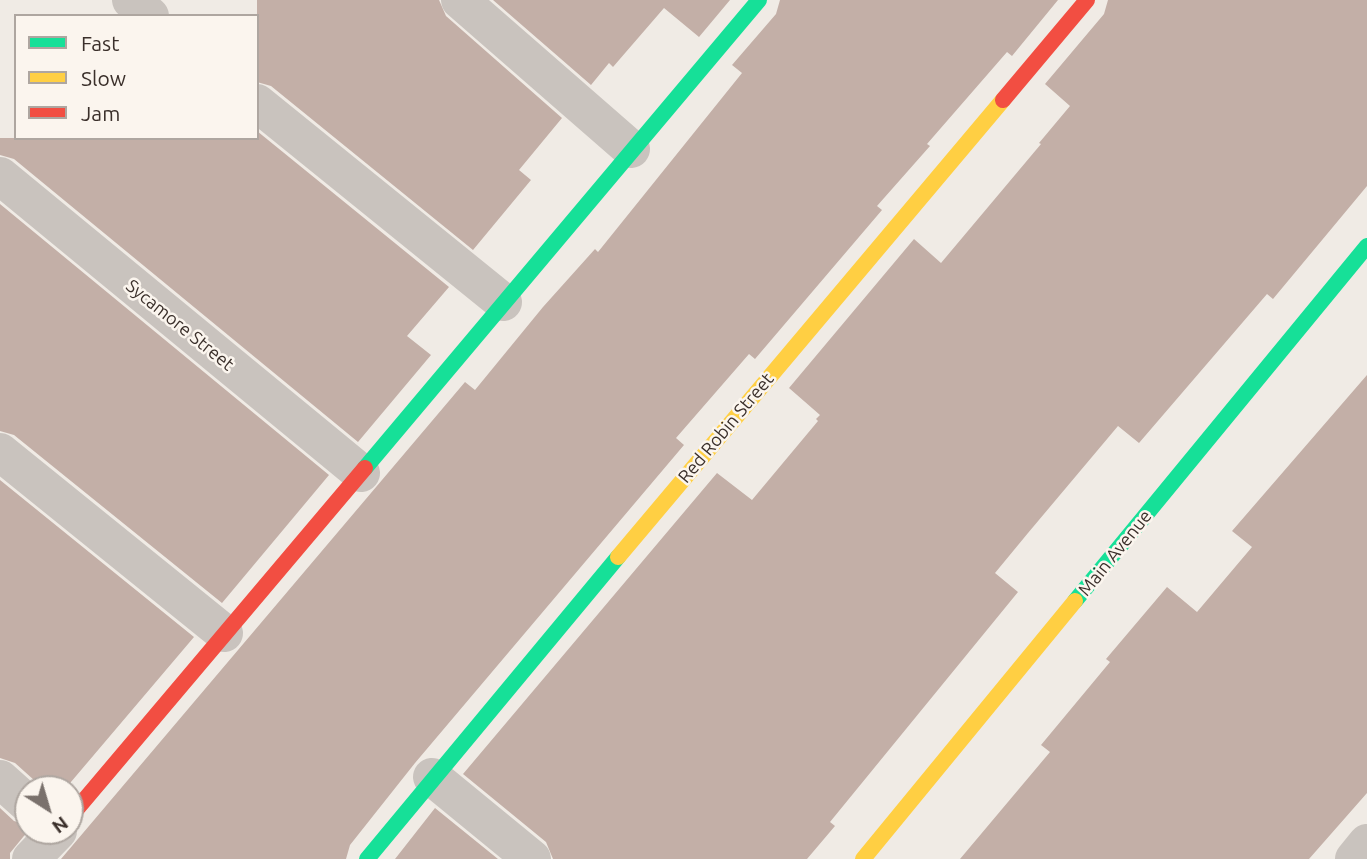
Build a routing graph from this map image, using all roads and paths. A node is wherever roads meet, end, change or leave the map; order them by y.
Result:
1 (131, 0) edge
2 (460, 0) edge
3 (759, 0) edge
4 (1087, 0) edge
5 (148, 14) edge
6 (259, 105) edge
7 (631, 149) junction
8 (0, 176) edge
9 (1367, 246) edge
10 (503, 302) junction
11 (0, 452) edge
12 (361, 473) junction
13 (224, 633) junction
14 (432, 777) junction
15 (0, 779) edge
16 (14, 792) edge
17 (84, 800) edge
18 (1367, 843) edge
19 (44, 845) edge
20 (31, 859) edge
21 (368, 859) edge
22 (532, 859) edge
23 (863, 859) edge
24 (1354, 859) edge

1 - 5 street
2 - 7 street
3 - 7 street
4 - 14 street, Red Robin Street
6 - 10 street
7 - 10 street
8 - 12 street, Sycamore Street
9 - 23 street, Main Avenue
10 - 12 street
11 - 13 street
12 - 13 street
13 - 17 street
14 - 21 street, Red Robin Street
14 - 22 street
15 - 16 street
18 - 24 street
19 - 20 street

